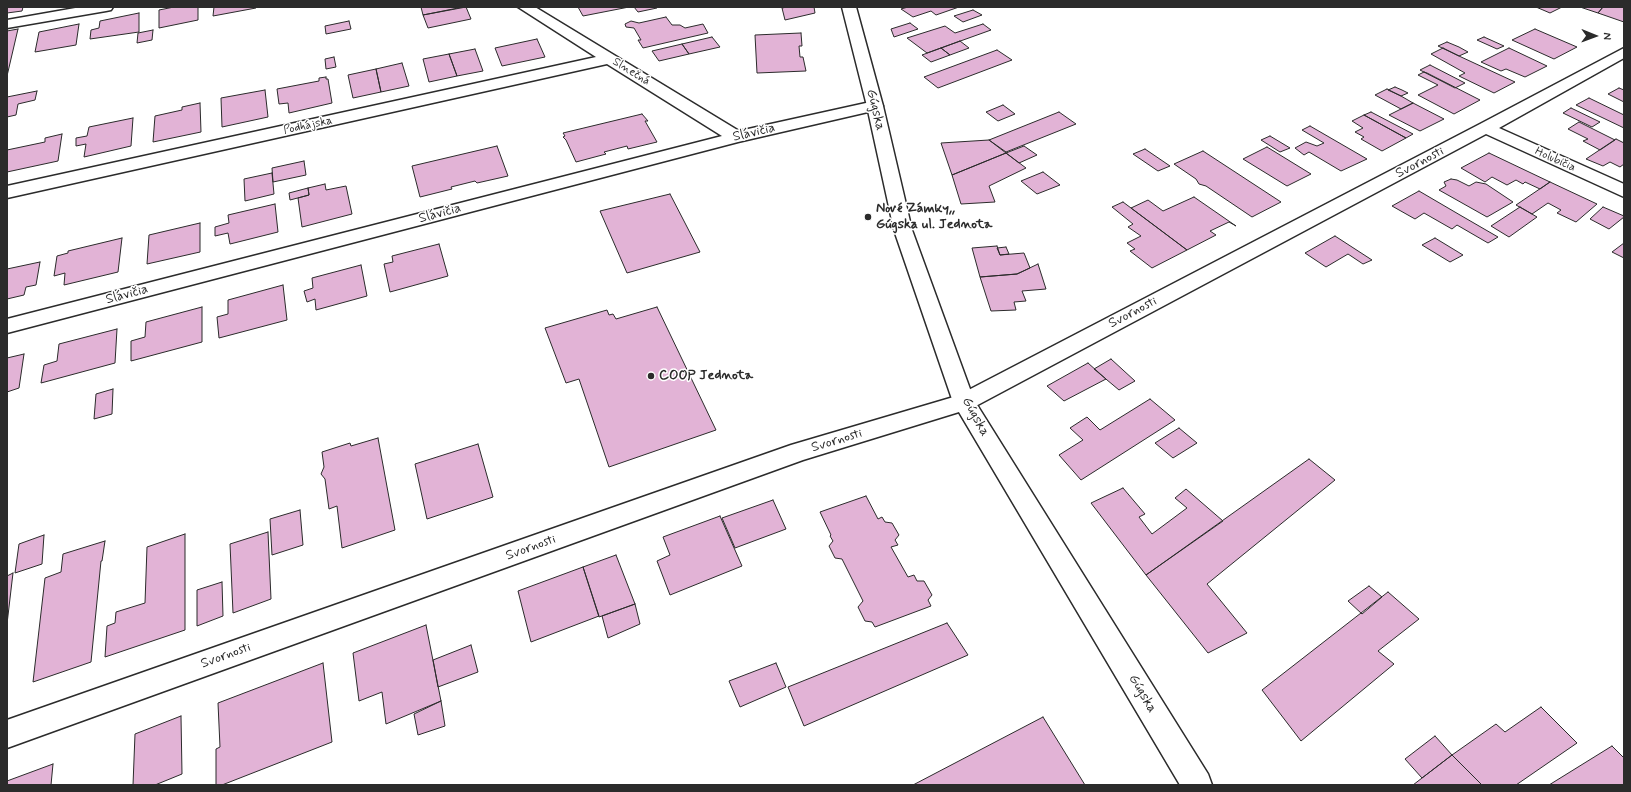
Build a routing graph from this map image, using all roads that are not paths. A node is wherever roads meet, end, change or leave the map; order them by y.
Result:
1 (106, 7) edge
2 (525, 7) edge
3 (849, 7) edge
4 (7, 24) edge
5 (1624, 52) edge
6 (610, 59) junction
7 (875, 106) junction
8 (1486, 128) junction
9 (736, 137) junction
10 (1624, 191) edge
11 (7, 192) edge
12 (7, 326) edge
13 (964, 402) junction
14 (7, 734) edge
15 (1197, 785) edge

1 - 4 street
2 - 6 street, Slnečná
3 - 7 street, Gúgska
5 - 8 street, Svornosti
6 - 9 street, Slnečná
6 - 11 street, Podhájska
7 - 9 street, Slávičia
7 - 13 street, Gúgska
8 - 10 street, Holubičia
8 - 13 street, Svornosti
9 - 12 street, Slávičia
13 - 14 street, Svornosti
13 - 15 street, Gúgska

